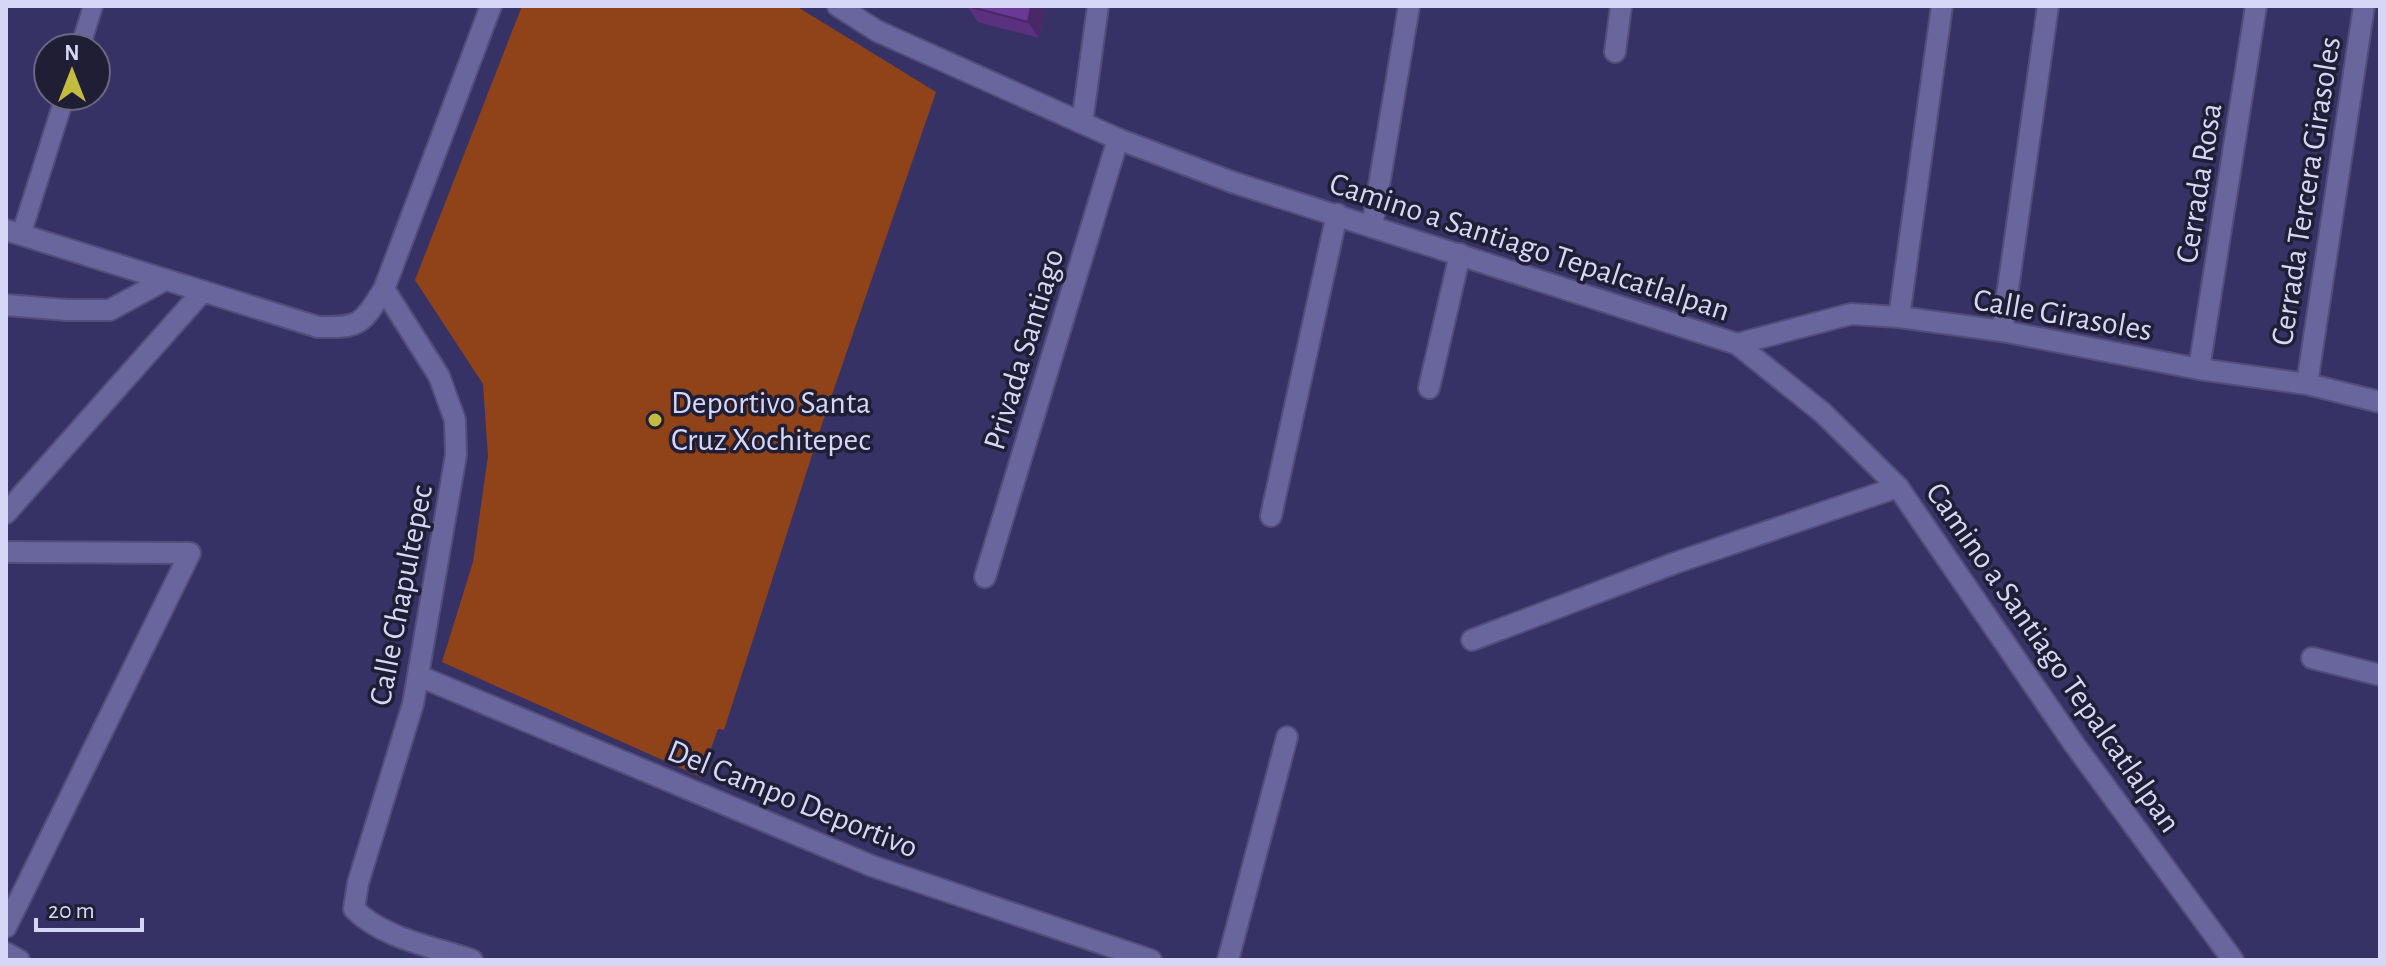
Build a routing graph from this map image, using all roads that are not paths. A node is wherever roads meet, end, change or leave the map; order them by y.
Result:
1 (93, 6) edge
2 (491, 6) edge
3 (838, 6) edge
4 (1098, 6) edge
5 (1409, 6) edge
6 (1621, 6) edge
7 (1942, 6) edge
8 (2048, 6) edge
9 (2256, 6) edge
10 (2364, 6) edge
11 (85, 32) edge
12 (1615, 52) dead end
13 (59, 112) edge
14 (1082, 123) junction
15 (1118, 139) junction
16 (1337, 214) junction
17 (1372, 227) junction
18 (14, 233) edge
19 (1460, 254) junction
20 (165, 280) junction
21 (384, 289) junction
22 (203, 291) junction
23 (6, 305) edge
24 (1899, 317) junction
25 (2002, 331) junction
26 (1737, 344) junction
27 (2199, 369) junction
28 (2307, 384) junction
29 (1429, 388) dead end
30 (2380, 402) edge
31 (1898, 487) junction
32 (6, 513) edge
33 (1271, 516) dead end
34 (6, 552) edge
35 (985, 577) dead end
36 (1472, 640) dead end
37 (2312, 658) dead end
38 (2380, 675) edge
39 (419, 676) junction
40 (1287, 737) dead end
41 (6, 927) edge
42 (6, 953) edge
43 (19, 960) edge
44 (472, 960) edge
45 (1151, 960) edge
46 (1228, 960) edge
47 (2233, 960) edge

1 - 11 lane
2 - 21 street
3 - 14 street, Camino a Santiago Tepalcatlalpan
4 - 14 street
5 - 17 street
6 - 12 street
7 - 24 street
8 - 25 street
9 - 27 street, Cerrada Rosa
10 - 28 street, Cerrada Tercera Girasoles
13 - 18 lane
14 - 15 street, Camino a Santiago Tepalcatlalpan
15 - 16 street, Camino a Santiago Tepalcatlalpan
15 - 35 street, Privada Santiago
16 - 17 street, Camino a Santiago Tepalcatlalpan
16 - 33 street
17 - 19 street, Camino a Santiago Tepalcatlalpan
18 - 20 street
19 - 26 street, Camino a Santiago Tepalcatlalpan
19 - 29 street
20 - 22 street
20 - 23 street
21 - 22 street
21 - 39 street, Calle Chapultepec
22 - 32 street
24 - 25 street, Calle Girasoles
24 - 26 street, Calle Girasoles
25 - 27 street, Calle Girasoles
26 - 31 street, Camino a Santiago Tepalcatlalpan
27 - 28 street, Calle Girasoles
28 - 30 street, Calle Girasoles
31 - 36 street
31 - 47 street, Camino a Santiago Tepalcatlalpan
34 - 41 street
37 - 38 street
39 - 44 street, Calle Chapultepec
39 - 45 street, Del Campo Deportivo
40 - 46 street
42 - 43 street

